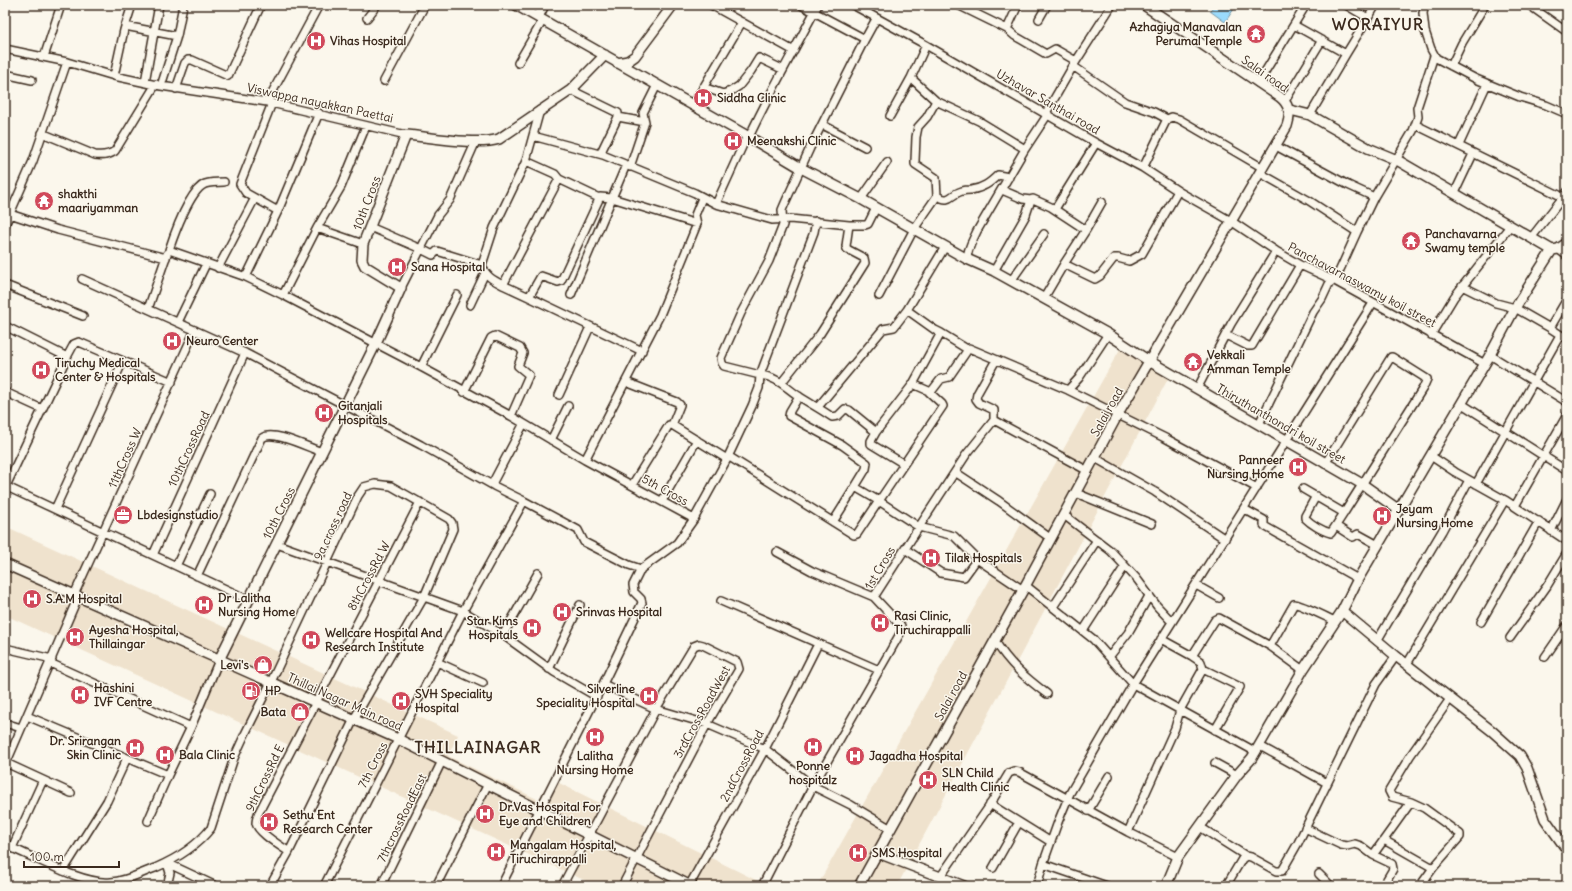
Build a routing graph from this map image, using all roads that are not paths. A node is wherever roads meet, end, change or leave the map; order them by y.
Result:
1 (61, 5) edge
2 (132, 5) edge
3 (159, 5) edge
4 (183, 5) edge
5 (261, 5) edge
6 (319, 5) edge
7 (377, 5) edge
8 (425, 5) edge
9 (516, 5) edge
10 (544, 5) edge
11 (673, 5) edge
12 (711, 5) edge
13 (801, 5) edge
14 (853, 5) edge
15 (958, 5) edge
16 (1018, 5) edge
17 (1047, 5) edge
18 (1112, 5) edge
19 (1144, 5) edge
20 (1306, 5) edge
21 (1346, 5) edge
22 (1376, 5) edge
23 (1425, 5) edge
24 (1485, 5) edge
25 (1529, 5) edge
26 (816, 8) edge
27 (367, 18) dead end
28 (540, 18) junction
29 (1368, 18) junction
30 (876, 19) junction
31 (1039, 19) dead end
32 (742, 22) junction
33 (1294, 25) junction
34 (125, 26) junction
35 (1007, 29) junction
36 (154, 32) junction
37 (1567, 32) edge
38 (177, 36) junction
39 (865, 39) junction
40 (1322, 40) junction
41 (926, 45) junction
42 (5, 50) edge
43 (794, 51) junction
44 (1346, 54) junction
45 (605, 55) junction
46 (1434, 56) junction
47 (44, 57) junction
48 (67, 62) junction
49 (617, 62) junction
50 (518, 63) dead end
51 (1075, 63) junction
52 (1451, 66) junction
53 (782, 69) junction
54 (5, 74) edge
55 (114, 76) junction
56 (911, 78) junction
57 (32, 80) dead end
58 (384, 81) dead end
59 (145, 82) junction
60 (1258, 83) junction
61 (1488, 84) junction
62 (158, 85) junction
63 (656, 85) junction
64 (703, 87) junction
65 (176, 89) junction
66 (571, 90) junction
67 (936, 101) junction
68 (1285, 101) junction
69 (269, 102) junction
70 (693, 105) junction
71 (540, 110) junction
72 (1290, 110) junction
73 (319, 113) junction
74 (1047, 113) junction
75 (1567, 114) edge
76 (890, 116) dead end
77 (1310, 116) junction
78 (618, 117) junction
79 (1167, 119) junction
80 (645, 122) junction
81 (823, 125) junction
82 (1416, 125) junction
83 (366, 126) junction
84 (42, 133) junction
85 (406, 135) junction
86 (533, 136) junction
87 (748, 136) junction
88 (476, 141) junction
89 (1096, 143) junction
90 (1276, 146) junction
91 (1459, 146) junction
92 (865, 147) dead end
93 (1025, 149) junction
94 (1473, 154) junction
95 (603, 155) junction
96 (1398, 160) junction
97 (526, 161) junction
98 (887, 162) dead end
99 (628, 166) junction
100 (801, 168) junction
101 (1143, 168) junction
102 (1261, 170) junction
103 (1008, 177) junction
104 (560, 179) junction
105 (224, 182) dead end
106 (1002, 190) junction
107 (1178, 191) junction
108 (1455, 192) junction
109 (1565, 194) edge
110 (937, 196) junction
111 (255, 198) junction
112 (599, 198) junction
113 (612, 198) junction
114 (702, 198) junction
115 (1374, 198) junction
116 (861, 199) junction
117 (1031, 200) junction
118 (1102, 202) dead end
119 (5, 203) edge
120 (716, 204) junction
121 (876, 208) junction
122 (1055, 209) junction
123 (12, 210) junction
124 (278, 211) junction
125 (782, 220) junction
126 (816, 221) junction
127 (1231, 221) junction
128 (697, 224) junction
129 (5, 225) edge
130 (849, 225) junction
131 (1510, 226) junction
132 (370, 227) junction
133 (317, 228) junction
134 (914, 230) junction
135 (1086, 230) junction
136 (1357, 232) junction
137 (1044, 234) dead end
138 (1531, 238) junction
139 (1567, 243) edge
140 (364, 244) junction
141 (944, 247) junction
142 (421, 249) junction
143 (1555, 249) junction
144 (169, 250) junction
145 (1276, 251) junction
146 (1567, 256) edge
147 (166, 258) junction
148 (967, 259) junction
149 (206, 264) junction
150 (1064, 264) junction
151 (482, 265) junction
152 (1300, 265) junction
153 (218, 268) junction
154 (994, 271) junction
155 (485, 273) junction
156 (246, 277) junction
157 (82, 279) dead end
158 (1333, 280) junction
159 (1011, 281) junction
160 (5, 284) edge
161 (503, 285) junction
162 (1462, 286) junction
163 (401, 288) junction
164 (282, 295) junction
165 (457, 295) dead end
166 (571, 295) dead end
167 (879, 296) dead end
168 (529, 297) junction
169 (1044, 298) junction
170 (1567, 299) edge
171 (1373, 303) junction
172 (470, 305) dead end
173 (1515, 308) junction
174 (148, 309) junction
175 (906, 310) junction
176 (83, 316) dead end
177 (178, 322) junction
178 (5, 326) edge
179 (590, 327) junction
180 (1550, 328) junction
181 (195, 330) junction
182 (942, 333) junction
183 (1108, 334) junction
184 (1226, 335) junction
185 (1431, 335) junction
186 (1564, 337) edge
187 (376, 343) junction
188 (967, 349) junction
189 (642, 351) junction
190 (245, 353) junction
191 (1490, 355) junction
192 (67, 357) junction
193 (996, 360) junction
194 (122, 361) junction
195 (1149, 361) junction
196 (1485, 364) junction
197 (421, 367) junction
198 (760, 375) junction
199 (172, 382) junction
200 (626, 382) junction
201 (782, 382) junction
202 (1534, 382) junction
203 (913, 384) junction
204 (1197, 389) junction
205 (1068, 390) junction
206 (5, 392) edge
207 (464, 392) junction
208 (929, 392) junction
209 (559, 395) dead end
210 (799, 396) junction
211 (1567, 402) edge
212 (1462, 404) junction
213 (344, 406) junction
214 (568, 406) dead end
215 (818, 407) junction
216 (42, 409) junction
217 (1567, 415) edge
218 (512, 416) junction
219 (1118, 416) junction
220 (994, 420) junction
221 (1259, 424) junction
222 (523, 425) junction
223 (672, 425) junction
224 (876, 432) junction
225 (1506, 432) junction
226 (551, 440) junction
227 (697, 440) junction
228 (1287, 440) junction
229 (322, 452) junction
230 (1431, 456) junction
231 (1543, 456) junction
232 (728, 457) junction
233 (1095, 458) junction
234 (585, 460) junction
235 (904, 464) junction
236 (1325, 464) junction
237 (1088, 471) junction
238 (1567, 471) edge
239 (955, 472) junction
240 (1469, 480) junction
241 (1362, 484) junction
242 (1476, 484) junction
243 (632, 485) junction
244 (5, 486) edge
245 (494, 486) junction
246 (855, 487) junction
247 (1257, 488) junction
248 (1303, 489) dead end
249 (1076, 493) junction
250 (210, 494) dead end
251 (1316, 496) junction
252 (1567, 499) edge
253 (1505, 500) junction
254 (524, 501) junction
255 (662, 501) junction
256 (420, 502) junction
257 (879, 502) junction
258 (1515, 506) junction
259 (55, 509) junction
260 (1244, 509) junction
261 (1399, 510) junction
262 (1344, 513) junction
263 (1064, 515) junction
264 (694, 519) junction
265 (1539, 521) junction
266 (833, 522) junction
267 (1152, 524) dead end
268 (1336, 526) junction
269 (919, 527) junction
270 (1551, 531) junction
271 (104, 532) junction
272 (1050, 538) junction
273 (1225, 539) junction
274 (1097, 540) junction
275 (1567, 541) edge
276 (276, 544) junction
277 (1378, 545) junction
278 (905, 549) junction
279 (777, 552) dead end
280 (1567, 553) edge
281 (153, 555) junction
282 (977, 559) junction
283 (328, 562) junction
284 (5, 564) edge
285 (176, 566) junction
286 (1125, 566) junction
287 (641, 569) junction
288 (538, 572) dead end
289 (197, 576) junction
290 (1358, 579) junction
291 (379, 581) junction
292 (1196, 585) junction
293 (1024, 588) junction
294 (76, 596) junction
295 (1149, 596) junction
296 (424, 597) junction
297 (874, 597) junction
298 (1219, 598) dead end
299 (248, 600) junction
300 (721, 601) dead end
301 (580, 605) dead end
302 (1053, 607) junction
303 (463, 611) junction
304 (1342, 611) junction
305 (1335, 621) junction
306 (1172, 622) junction
307 (1481, 622) dead end
308 (1567, 625) edge
309 (1082, 631) junction
310 (503, 635) junction
311 (1510, 638) dead end
312 (1161, 639) junction
313 (995, 641) junction
314 (1377, 641) junction
315 (818, 644) junction
316 (1270, 646) junction
317 (5, 648) edge
318 (1192, 656) junction
319 (1396, 656) junction
320 (1109, 657) junction
321 (1545, 657) dead end
322 (219, 660) junction
323 (51, 661) junction
324 (437, 662) junction
325 (1407, 664) junction
326 (549, 668) junction
327 (1203, 669) junction
328 (879, 670) junction
329 (1303, 670) junction
330 (271, 682) junction
331 (483, 683) dead end
332 (603, 684) junction
333 (1133, 684) junction
334 (1047, 694) dead end
335 (597, 697) junction
336 (1450, 699) junction
337 (316, 702) junction
338 (656, 709) junction
339 (1180, 710) junction
340 (27, 716) junction
341 (354, 719) junction
342 (5, 723) edge
343 (707, 724) junction
344 (191, 727) junction
345 (21, 728) junction
346 (1215, 730) junction
347 (398, 739) junction
348 (765, 749) junction
349 (1258, 749) junction
350 (127, 758) junction
351 (442, 761) junction
352 (1215, 763) dead end
353 (5, 765) edge
354 (168, 775) junction
355 (1237, 775) junction
356 (1109, 776) dead end
357 (43, 780) junction
358 (1327, 783) junction
359 (488, 784) junction
360 (813, 786) junction
361 (71, 793) dead end
362 (1067, 799) junction
363 (1411, 802) junction
364 (990, 804) junction
365 (540, 809) junction
366 (1088, 811) junction
367 (148, 821) dead end
368 (1019, 822) junction
369 (1200, 827) junction
370 (1305, 828) junction
371 (891, 829) junction
372 (1128, 832) junction
373 (589, 834) junction
374 (1384, 840) junction
375 (1051, 842) junction
376 (5, 845) edge
377 (12, 848) junction
378 (1567, 850) edge
379 (289, 852) junction
380 (878, 853) junction
381 (1373, 854) junction
382 (1246, 856) junction
383 (1178, 857) junction
384 (636, 858) junction
385 (167, 863) junction
386 (1043, 864) junction
387 (993, 868) dead end
388 (1433, 868) junction
389 (63, 870) junction
390 (1319, 874) dead end
391 (941, 876) junction
392 (95, 884) edge
393 (167, 886) edge
394 (216, 886) edge
395 (270, 886) edge
396 (324, 886) edge
397 (381, 886) edge
398 (436, 886) edge
399 (502, 886) edge
400 (562, 886) edge
401 (622, 886) edge
402 (690, 886) edge
403 (762, 886) edge
404 (859, 886) edge
405 (964, 886) edge
406 (1038, 886) edge
407 (1107, 886) edge
408 (1166, 886) edge
409 (1226, 886) edge
410 (1331, 886) edge
411 (1383, 886) edge
412 (1420, 886) edge

1 - 47 street
2 - 34 street
3 - 36 street
4 - 38 street
5 - 65 street
6 - 69 street
7 - 27 street
8 - 58 street
9 - 28 street, Thiruthanthondri koil street
10 - 28 street
11 - 49 street
12 - 32 street
13 - 26 street
14 - 30 street, Uzhavar Santhai road
15 - 35 street
16 - 35 street
17 - 31 street
18 - 51 street
19 - 60 street, Salai road
20 - 33 street
21 - 29 street
22 - 29 street
23 - 46 street
24 - 52 street
25 - 37 street
26 - 39 street
26 - 43 street
28 - 45 street, Thiruthanthondri koil street
28 - 50 street
29 - 44 street
30 - 39 street
30 - 41 street, Uzhavar Santhai road
32 - 43 street
32 - 64 street
33 - 40 street
33 - 60 street
34 - 36 street
34 - 55 street
35 - 51 street
36 - 38 street
36 - 59 street
38 - 62 street
39 - 81 street
40 - 44 street
40 - 68 street
41 - 56 street
41 - 74 street, Uzhavar Santhai road
42 - 47 street, Viswappa nayakkan Paettai
43 - 53 street
44 - 77 street
45 - 49 street, Thiruthanthondri koil street
45 - 66 street, Viswappa nayakkan Paettai
46 - 52 street
46 - 82 street
47 - 48 street, Viswappa nayakkan Paettai
48 - 55 street, Viswappa nayakkan Paettai
48 - 84 street
49 - 63 street, Thiruthanthondri koil street
51 - 74 street
51 - 79 street
52 - 61 street
53 - 64 street
53 - 87 street
54 - 57 street
55 - 59 street, Viswappa nayakkan Paettai
56 - 67 street
56 - 76 street
59 - 62 street, Viswappa nayakkan Paettai
60 - 68 street, Salai road
61 - 75 street
61 - 91 street
62 - 65 street, Viswappa nayakkan Paettai
62 - 84 street
63 - 70 street, Thiruthanthondri koil street
63 - 80 street
64 - 70 street
65 - 69 street, Viswappa nayakkan Paettai
66 - 71 street, Viswappa nayakkan Paettai
66 - 78 street
67 - 93 street
67 - 110 street
68 - 72 street, Salai road
69 - 73 street, Viswappa nayakkan Paettai
69 - 111 street
70 - 87 street, Thiruthanthondri koil street
71 - 86 street
71 - 88 street, Viswappa nayakkan Paettai
72 - 77 street
72 - 90 street, Salai road
73 - 83 street, Viswappa nayakkan Paettai
73 - 124 street
74 - 89 street, Uzhavar Santhai road
74 - 93 street
77 - 96 street
78 - 80 street
78 - 95 street
79 - 101 street
79 - 102 street
80 - 99 street
81 - 92 street
81 - 100 street
82 - 91 street
82 - 96 street
83 - 85 street, Viswappa nayakkan Paettai
83 - 133 street
84 - 123 street
85 - 88 street, Viswappa nayakkan Paettai
85 - 132 street, 10th Cross
86 - 95 street
86 - 97 street
87 - 100 street, Thiruthanthondri koil street
87 - 120 street
88 - 142 street
89 - 101 street, Uzhavar Santhai road
89 - 122 street
90 - 102 street, Salai road
90 - 115 street
91 - 94 street
93 - 103 street
94 - 108 street
94 - 109 street
95 - 99 street
96 - 108 street
96 - 115 street
97 - 104 street
97 - 151 street
98 - 116 street
99 - 113 street
99 - 114 street
100 - 116 street, Thiruthanthondri koil street
100 - 125 street
101 - 107 street, Uzhavar Santhai road
102 - 127 street, Salai road
102 - 136 street
103 - 106 street
103 - 110 street
104 - 112 street
104 - 161 street
105 - 144 street
106 - 117 street
106 - 148 street
107 - 127 street, Uzhavar Santhai road
107 - 150 street
108 - 131 street
109 - 138 street
110 - 134 street
111 - 124 street
111 - 153 street
112 - 113 street
112 - 168 street
113 - 128 street
113 - 166 street
114 - 120 street
114 - 128 street
115 - 136 street
116 - 121 street, Thiruthanthondri koil street
117 - 122 street
117 - 154 street
118 - 135 street
119 - 123 street
120 - 125 street
121 - 130 street
121 - 134 street, Thiruthanthondri koil street
122 - 135 street
123 - 129 street
123 - 147 street
124 - 156 street
125 - 126 street
125 - 198 street
126 - 130 street
126 - 198 street
127 - 145 street, Panchavarnaswamy koil street
127 - 195 street, Salai road
128 - 189 street
130 - 201 street
131 - 138 street
131 - 162 street
132 - 140 street, 10th Cross
132 - 142 street
133 - 140 street
133 - 164 street
134 - 141 street, Thiruthanthondri koil street
134 - 167 street
135 - 150 street
136 - 158 street
137 - 159 street
138 - 143 street
139 - 143 street
140 - 163 street, 10th Cross
141 - 148 street, Thiruthanthondri koil street
141 - 175 street
142 - 151 street
142 - 163 street
143 - 146 street
143 - 173 street
144 - 147 street
144 - 149 street, 5th Cross
145 - 152 street, Panchavarnaswamy koil street
145 - 184 street
147 - 174 street
148 - 154 street, Thiruthanthondri koil street
149 - 153 street, 5th Cross
149 - 177 street
150 - 169 street
151 - 155 street
152 - 158 street, Panchavarnaswamy koil street
152 - 184 street
153 - 156 street, 5th Cross
154 - 159 street, Thiruthanthondri koil street
155 - 161 street
155 - 172 street
156 - 164 street, 5th Cross
157 - 174 street
158 - 171 street, Panchavarnaswamy koil street
158 - 221 street
159 - 169 street, Thiruthanthondri koil street
160 - 176 street
161 - 168 street
162 - 173 street
162 - 185 street
163 - 187 street, 10th Cross
164 - 187 street, 5th Cross
165 - 197 street
168 - 179 street
169 - 183 street, Thiruthanthondri koil street
170 - 180 street
171 - 185 street, Panchavarnaswamy koil street
171 - 228 street
173 - 180 street
173 - 191 street
174 - 177 street
175 - 182 street
175 - 215 street
177 - 181 street
178 - 192 street
179 - 189 street
179 - 209 street
180 - 186 street
181 - 190 street
181 - 199 street, 11thCross W
182 - 188 street
182 - 203 street
183 - 195 street, Thiruthanthondri koil street
183 - 205 street
184 - 204 street
185 - 196 street, Panchavarnaswamy koil street
186 - 202 street
187 - 197 street, 5th Cross
187 - 213 street, 10th Cross
188 - 193 street
188 - 208 street
189 - 200 street
190 - 213 street
190 - 281 street, 10thCrossRoad
191 - 196 street
191 - 202 street
192 - 194 street
192 - 216 street
193 - 205 street
193 - 220 street
194 - 199 street
194 - 259 street
195 - 204 street, Thiruthanthondri koil street
195 - 219 street, Salai road
196 - 212 street
197 - 207 street, 5th Cross
198 - 201 street
198 - 232 street
199 - 271 street, 11thCross W
200 - 223 street
200 - 234 street
201 - 210 street
202 - 211 street
202 - 225 street
203 - 208 street
203 - 224 street
204 - 221 street, Thiruthanthondri koil street
205 - 219 street
206 - 216 street
207 - 218 street, 5th Cross
207 - 218 street
208 - 235 street
210 - 215 street
210 - 246 street
212 - 225 street
212 - 230 street
213 - 229 street, 10th Cross
213 - 245 street
214 - 226 street
215 - 224 street
216 - 244 street
217 - 231 street
218 - 222 street, 5th Cross
219 - 233 street, Salai road
219 - 247 street
220 - 237 street
220 - 239 street, 1st Cross
221 - 228 street, Thiruthanthondri koil street
222 - 226 street, 5th Cross
222 - 245 street
223 - 227 street
223 - 243 street
224 - 235 street
225 - 231 street
225 - 242 street
226 - 234 street, 5th Cross
227 - 232 street
227 - 255 street
228 - 236 street, Thiruthanthondri koil street
228 - 247 street
229 - 276 street, 10th Cross
229 - 289 street
230 - 240 street
230 - 261 street
231 - 238 street
231 - 258 street
232 - 264 street
232 - 266 street
233 - 237 street, Salai road
233 - 273 street
234 - 243 street, 5th Cross
235 - 257 street
236 - 241 street, Thiruthanthondri koil street
236 - 241 street
237 - 249 street, Salai road
239 - 269 street, 1st Cross
239 - 272 street
240 - 242 street
240 - 314 street
241 - 261 street, Thiruthanthondri koil street
241 - 262 street
242 - 253 street
243 - 255 street, 5th Cross
244 - 259 street
245 - 254 street
246 - 257 street
246 - 266 street
247 - 260 street
248 - 251 street
249 - 263 street, Salai road
249 - 267 street
250 - 285 street
251 - 262 street
251 - 268 street
252 - 270 street
253 - 258 street
253 - 325 street
254 - 287 street
254 - 303 street, 7th Cross
255 - 264 street, 5th Cross
256 - 283 street, 9a cross road
256 - 291 street, 8thCrossRd W
256 - 296 street, 9a cross road
257 - 266 street
257 - 269 street
258 - 265 street
259 - 271 street
260 - 273 street
260 - 290 street
261 - 277 street
262 - 268 street
263 - 272 street, Salai road
263 - 274 street
264 - 287 street, 5th Cross
265 - 270 street
265 - 307 street
268 - 277 street
269 - 278 street, 1st Cross
269 - 282 street
270 - 275 street
271 - 281 street
271 - 294 street, 11thCross W
272 - 293 street, Salai road
273 - 292 street
274 - 286 street
274 - 302 street
276 - 283 street
276 - 299 street, 10th Cross
277 - 290 street
278 - 282 street
278 - 297 street, 1st Cross
279 - 297 street
280 - 311 street
281 - 285 street
282 - 293 street
283 - 291 street
283 - 330 street, 9a cross road
284 - 294 street, Thillai Nagar Main road
285 - 289 street
286 - 295 street
286 - 309 street
287 - 332 street
288 - 310 street
289 - 299 street
290 - 304 street
291 - 296 street
291 - 337 street, 8thCrossRd W
292 - 298 street
292 - 306 street
293 - 302 street
293 - 313 street, Salai road
294 - 322 street, Thillai Nagar Main road
294 - 323 street, 11thCross W
295 - 306 street
295 - 320 street
296 - 303 street
296 - 341 street, 9a cross road
297 - 328 street, 1st Cross
299 - 322 street, 10th Cross
300 - 315 street
301 - 326 street
302 - 309 street
303 - 310 street
303 - 324 street, 7th Cross
304 - 305 street
304 - 314 street
305 - 316 street
305 - 329 street
306 - 312 street
308 - 321 street
309 - 320 street
310 - 326 street
312 - 318 street
312 - 333 street
313 - 334 street
313 - 371 street, Salai road
314 - 319 street
315 - 328 street
315 - 348 street, 2ndCrossRoad
316 - 318 street
316 - 329 street
317 - 323 street
318 - 327 street
319 - 325 street
319 - 358 street
320 - 333 street
322 - 330 street, Thillai Nagar Main road
322 - 344 street, 10th Cross
323 - 340 street, 11thCross W
323 - 344 street
324 - 331 street
324 - 347 street, 7th Cross
325 - 336 street
326 - 335 street
327 - 339 street
327 - 346 street
328 - 360 street, 1st Cross
329 - 349 street
330 - 337 street, Thillai Nagar Main road
330 - 385 street, 9a cross road
332 - 335 street
332 - 338 street
333 - 339 street
333 - 362 street
335 - 365 street
336 - 363 street
336 - 378 street
337 - 341 street, Thillai Nagar Main road
337 - 379 street, 9thCrossRd E
338 - 343 street
338 - 343 street, 3rdCrossRoadWest
338 - 373 street
339 - 346 street
339 - 372 street
340 - 345 street, 11thCross W
340 - 350 street
341 - 347 street, Thillai Nagar Main road
341 - 379 street, 9a cross road
342 - 345 street
343 - 348 street
343 - 384 street, 3rdCrossRoadWest
344 - 354 street, 10th Cross
345 - 353 street, 11thCross W
346 - 349 street
347 - 351 street, Thillai Nagar Main road
347 - 396 street, 7th Cross
348 - 360 street
348 - 402 street, 2ndCrossRoad
349 - 355 street
349 - 358 street
350 - 354 street
350 - 389 street
351 - 359 street, Thillai Nagar Main road
351 - 397 street, 7thcrossRoadEast
352 - 355 street
353 - 357 street
354 - 367 street, 10th Cross
355 - 369 street
356 - 366 street
357 - 361 street
357 - 377 street
358 - 370 street
359 - 365 street, Thillai Nagar Main road
359 - 398 street
360 - 371 street
360 - 403 street, 1st Cross
362 - 364 street
362 - 366 street
362 - 375 street
363 - 374 street
363 - 388 street
364 - 368 street
364 - 391 street
365 - 373 street, Thillai Nagar Main road
365 - 399 street
366 - 372 street
368 - 375 street
368 - 387 street
369 - 382 street
369 - 383 street
370 - 381 street
370 - 382 street
371 - 380 street, Salai road
372 - 383 street
373 - 384 street, Thillai Nagar Main road
373 - 400 street
374 - 381 street
374 - 388 street
375 - 386 street
376 - 377 street, 9a cross road
377 - 389 street, 9a cross road
379 - 395 street, 9a cross road
380 - 391 street
380 - 404 street, Salai road
381 - 411 street
382 - 409 street
383 - 408 street
384 - 401 street, 3rdCrossRoadWest
384 - 402 street, Thillai Nagar Main road
385 - 392 street, 9a cross road
385 - 393 street
385 - 394 street
386 - 406 street
386 - 407 street
388 - 412 street
389 - 392 street, 9a cross road
390 - 410 street
391 - 405 street

